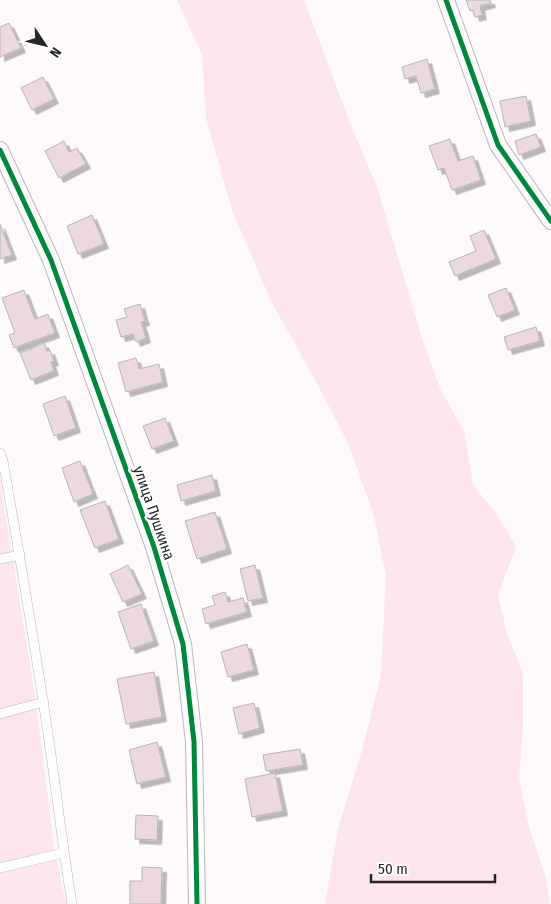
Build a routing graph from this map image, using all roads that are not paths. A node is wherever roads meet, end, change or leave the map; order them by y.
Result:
1 (446, 0) edge
2 (0, 150) edge
3 (551, 221) edge
4 (0, 453) edge
5 (20, 555) junction
6 (0, 559) edge
7 (44, 702) junction
8 (0, 714) edge
9 (64, 853) junction
10 (0, 868) edge
11 (72, 904) edge
12 (197, 904) edge

1 - 3 street
2 - 12 street, улица Пушкина
4 - 5 lane
5 - 6 lane
5 - 7 lane
7 - 8 lane
7 - 9 lane
9 - 10 lane
9 - 11 lane

